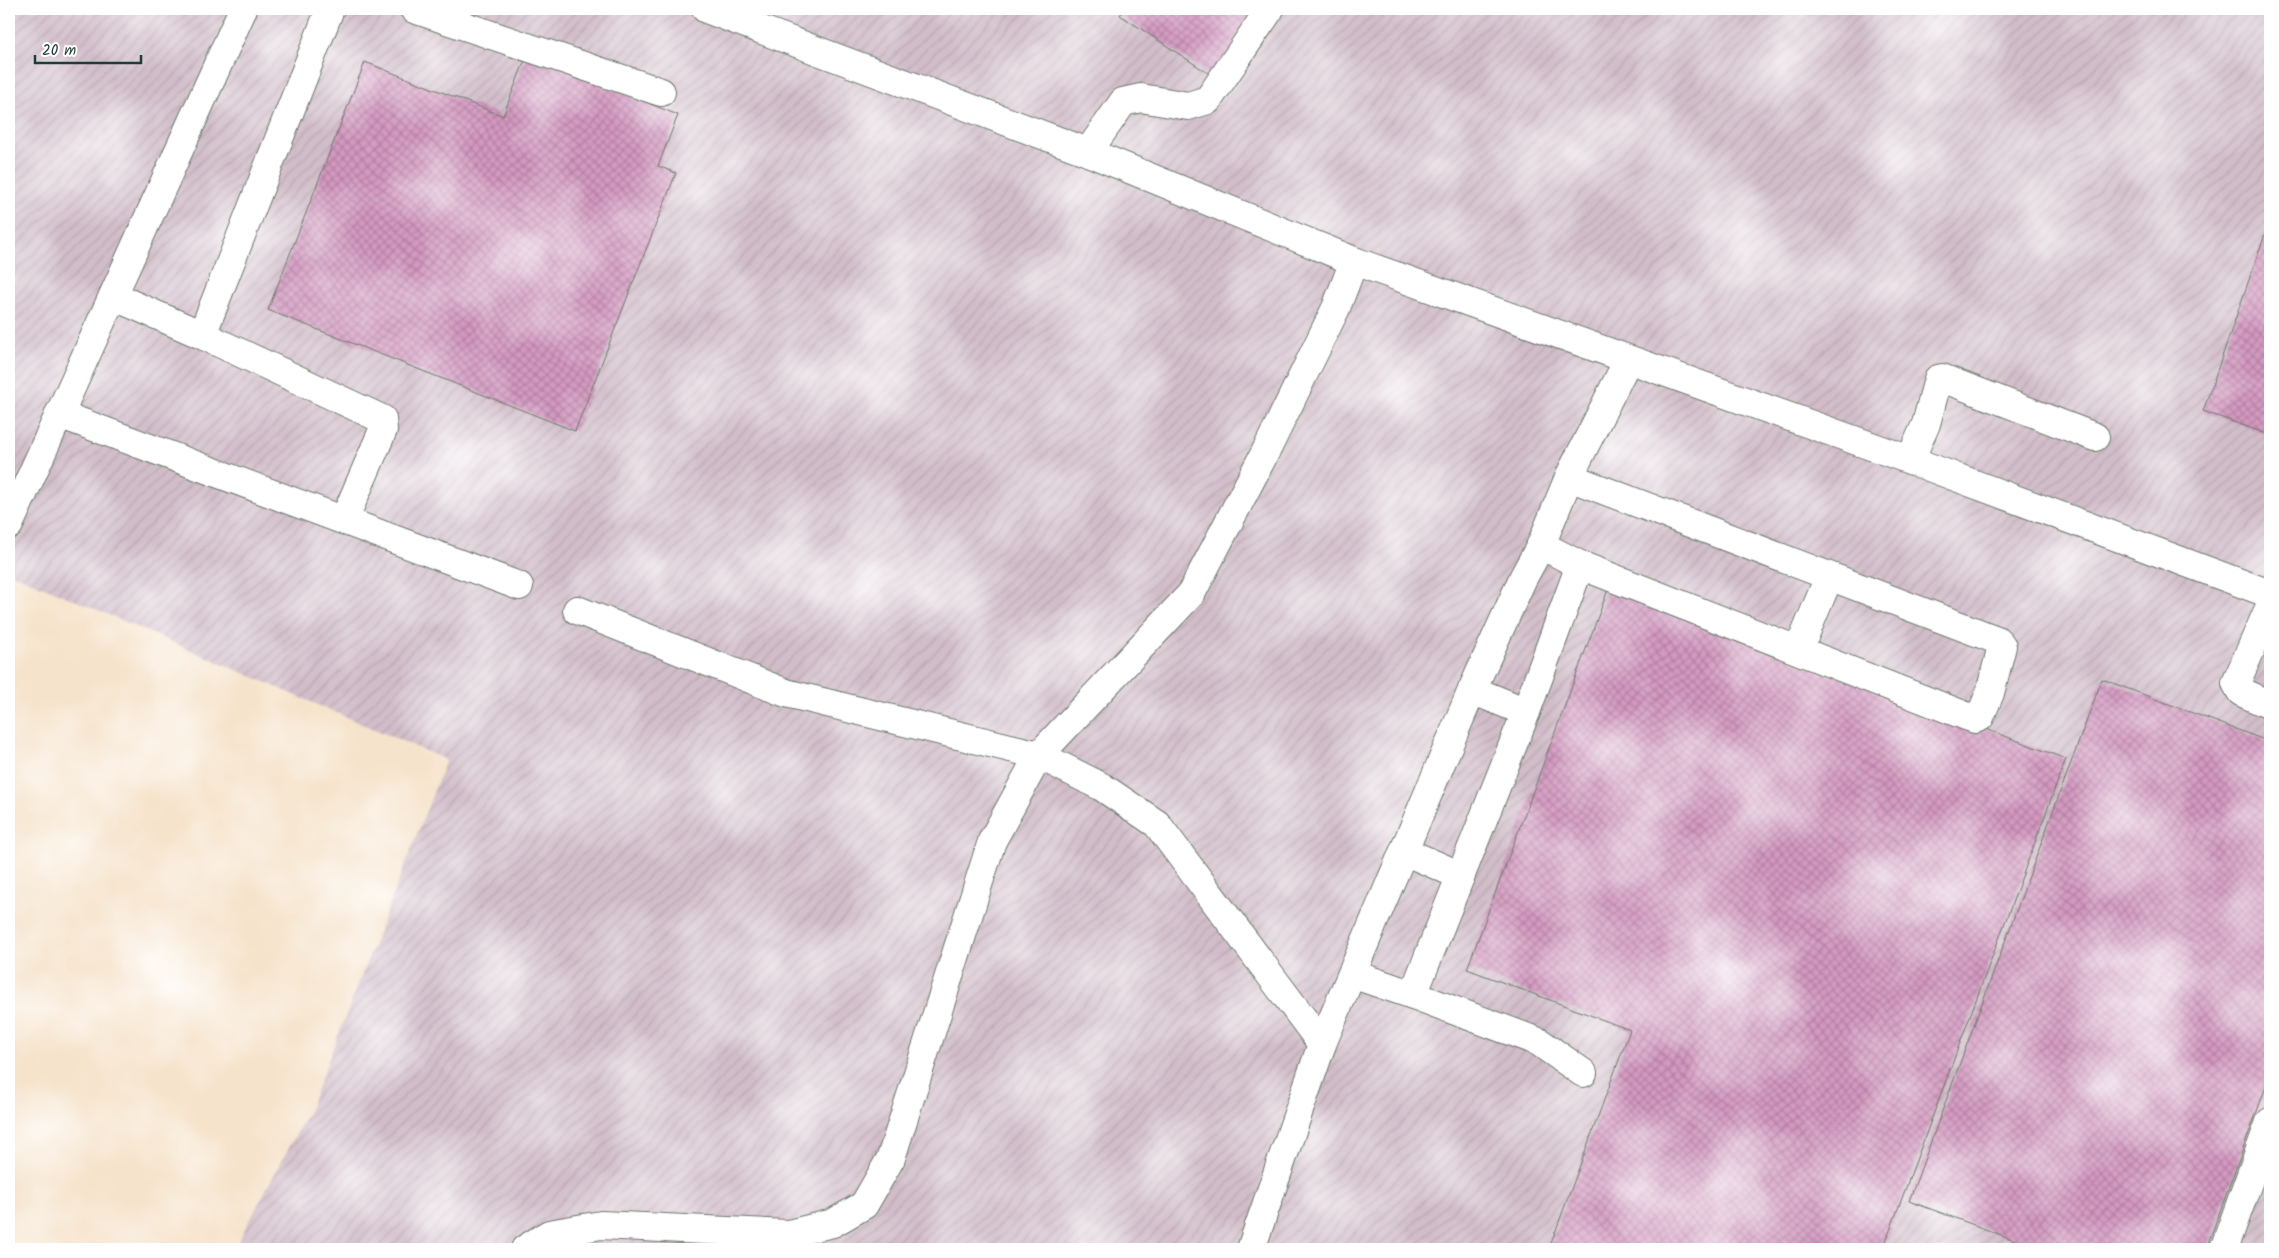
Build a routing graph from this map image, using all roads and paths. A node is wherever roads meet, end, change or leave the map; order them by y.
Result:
1 (243, 9) edge
2 (330, 9) edge
3 (414, 9) edge
4 (706, 9) edge
5 (1270, 9) edge
6 (660, 92) dead end
7 (1088, 152) junction
8 (1354, 260) junction
9 (113, 296) junction
10 (202, 335) junction
11 (1628, 360) junction
12 (59, 414) junction
13 (2095, 437) dead end
14 (1910, 460) junction
15 (1569, 478) junction
16 (344, 520) junction
17 (9, 525) edge
18 (1541, 545) junction
19 (1580, 565) junction
20 (1829, 577) junction
21 (519, 586) dead end
22 (2270, 594) edge
23 (2270, 606) edge
24 (577, 610) dead end
25 (1800, 650) junction
26 (1472, 690) junction
27 (2270, 705) edge
28 (1526, 712) junction
29 (1039, 755) junction
30 (1404, 851) junction
31 (1461, 876) junction
32 (1352, 974) junction
33 (1413, 995) junction
34 (1322, 1044) junction
35 (1583, 1073) dead end
36 (2270, 1122) edge
37 (525, 1249) edge
38 (1251, 1249) edge
39 (2224, 1249) edge

1 - 9 street
2 - 10 street
3 - 6 street
4 - 7 street
5 - 7 street
7 - 8 street
8 - 11 street
8 - 29 street
9 - 10 street
9 - 12 street
10 - 16 street
11 - 14 street
11 - 15 street
12 - 16 street
12 - 17 street
13 - 14 street
14 - 22 street
15 - 18 street
15 - 20 street
16 - 21 street
18 - 19 street
18 - 26 street
19 - 25 street
19 - 28 street
20 - 25 street
20 - 25 street
23 - 27 street
24 - 29 street
26 - 28 street
26 - 30 street
28 - 31 street
29 - 34 street
29 - 37 street
30 - 31 street
30 - 32 street
31 - 33 street
32 - 33 street
32 - 34 street
33 - 35 street
34 - 38 street
36 - 39 street

